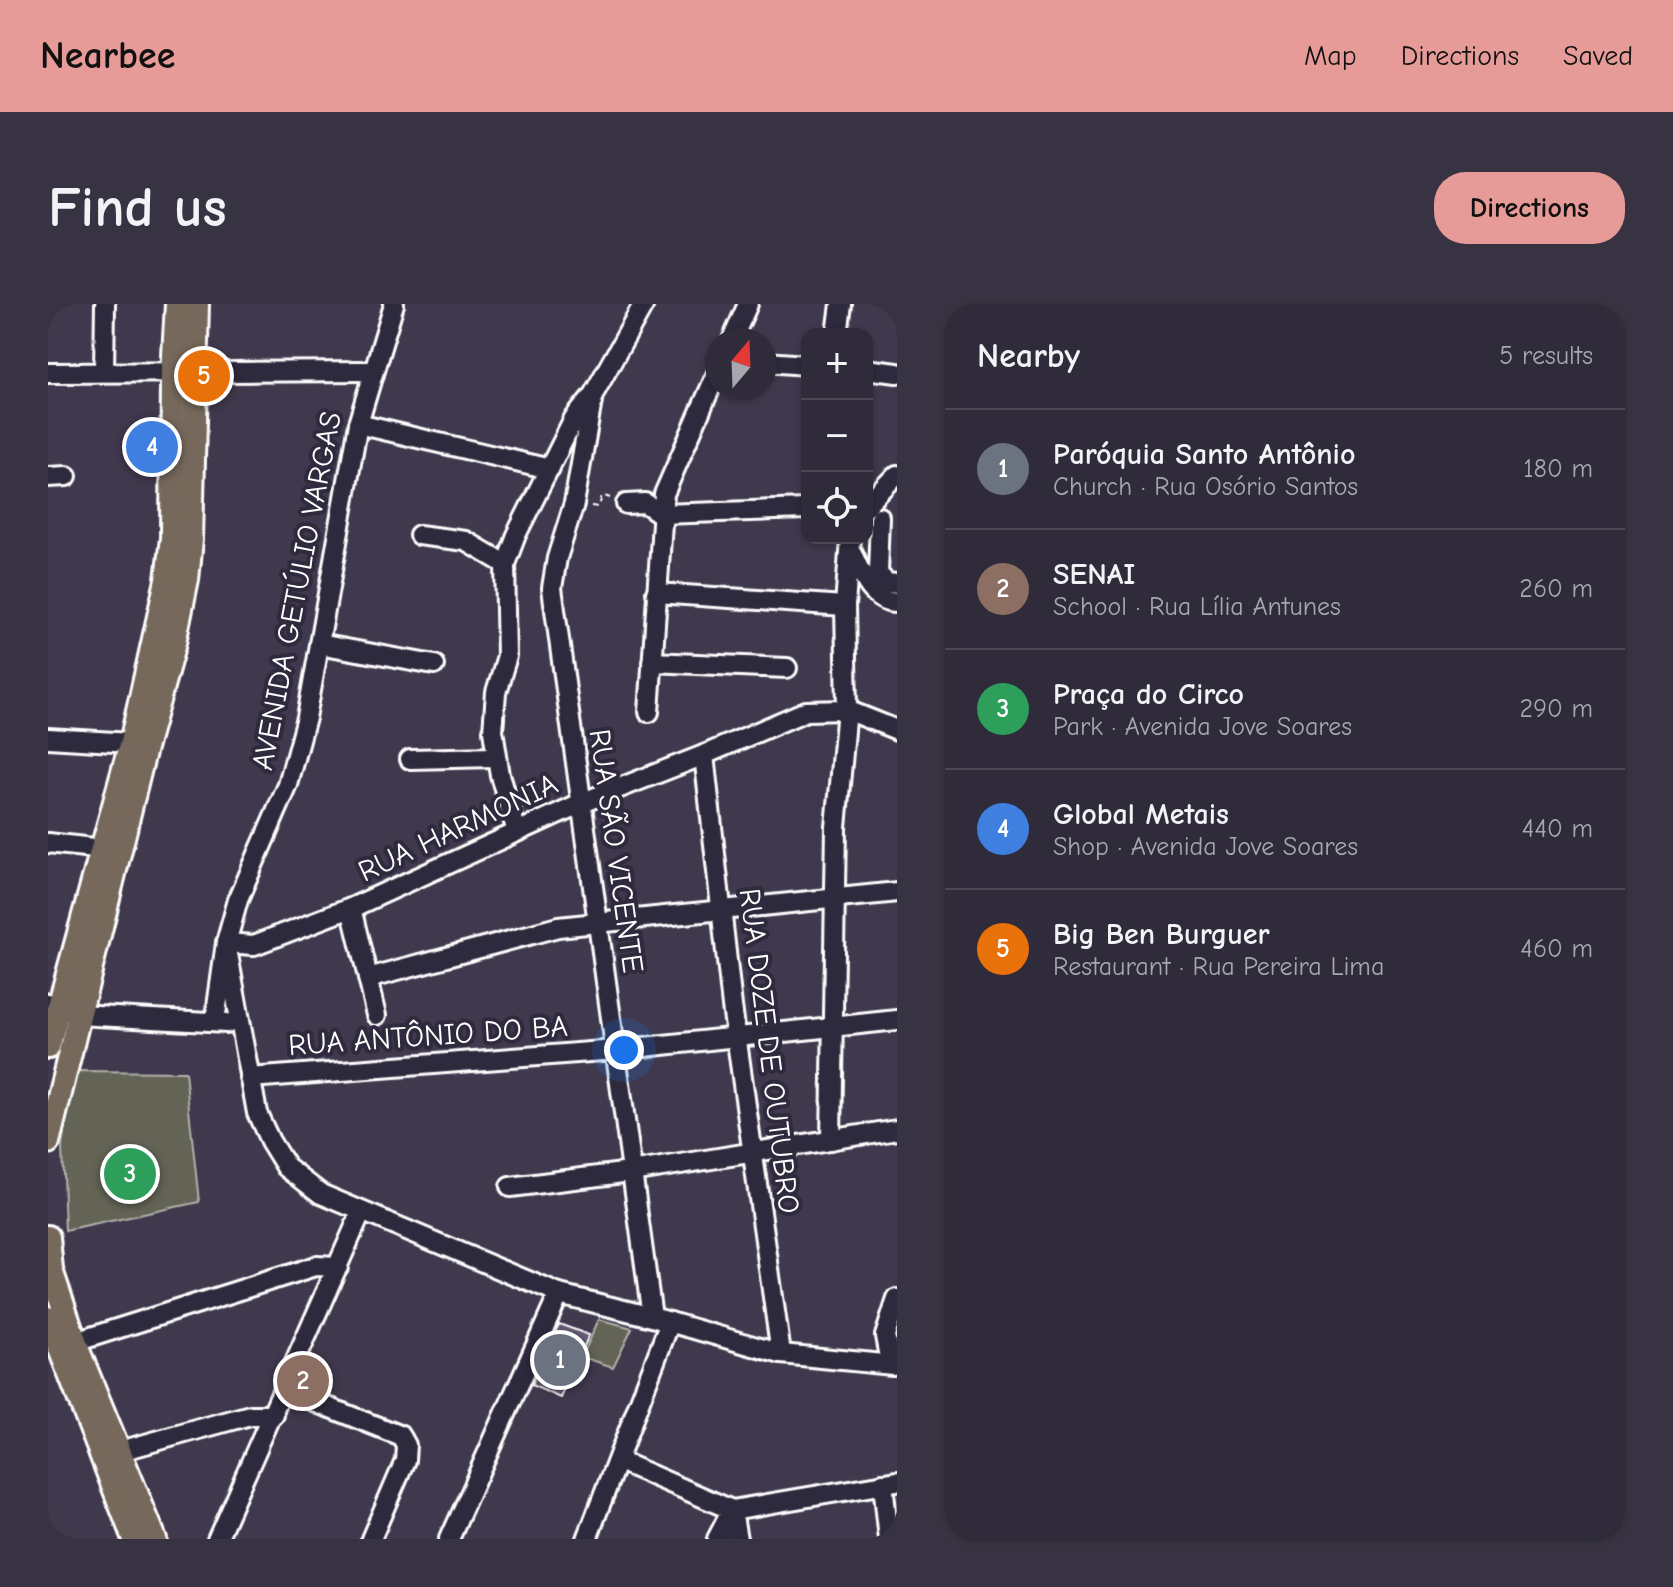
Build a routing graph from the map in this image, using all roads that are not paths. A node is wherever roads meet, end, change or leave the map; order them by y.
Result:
1 (105, 304) edge
2 (177, 304) edge
3 (197, 304) edge
4 (394, 304) edge
5 (644, 304) edge
6 (748, 304) edge
7 (841, 304) edge
8 (737, 328) edge
9 (838, 328) edge
10 (777, 363) edge
11 (801, 365) edge
12 (873, 370) edge
13 (104, 371) junction
14 (372, 371) junction
15 (184, 372) junction
16 (48, 373) edge
17 (897, 373) edge
18 (593, 395) junction
19 (705, 400) edge
20 (358, 424) junction
21 (550, 469) junction
22 (897, 475) edge
23 (67, 476) dead end
24 (48, 477) edge
25 (626, 504) road end
26 (801, 509) edge
27 (661, 514) junction
28 (878, 514) edge
29 (419, 535) dead end
30 (851, 544) edge
31 (505, 564) junction
32 (897, 583) edge
33 (656, 593) junction
34 (897, 602) edge
35 (845, 606) junction
36 (319, 644) junction
37 (652, 662) junction
38 (434, 665) dead end
39 (787, 668) dead end
40 (847, 710) junction
41 (649, 712) dead end
42 (897, 730) edge
43 (48, 738) edge
44 (131, 743) junction
45 (704, 755) junction
46 (496, 757) junction
47 (410, 759) dead end
48 (581, 803) junction
49 (517, 832) junction
50 (48, 843) edge
51 (103, 849) junction
52 (897, 892) edge
53 (834, 899) junction
54 (351, 908) junction
55 (721, 910) junction
56 (598, 923) junction
57 (226, 943) junction
58 (368, 978) junction
59 (61, 1009) edge
60 (377, 1015) dead end
61 (897, 1020) edge
62 (215, 1021) junction
63 (241, 1025) junction
64 (835, 1026) junction
65 (737, 1038) junction
66 (48, 1047) edge
67 (616, 1050) junction
68 (250, 1078) junction
69 (897, 1129) edge
70 (831, 1140) junction
71 (48, 1142) edge
72 (753, 1152) junction
73 (631, 1172) junction
74 (510, 1187) dead end
75 (361, 1213) junction
76 (48, 1237) edge
77 (338, 1267) junction
78 (559, 1294) junction
79 (897, 1302) edge
80 (661, 1319) junction
81 (49, 1323) edge
82 (75, 1342) junction
83 (781, 1354) junction
84 (894, 1357) edge
85 (285, 1390) junction
86 (274, 1415) junction
87 (120, 1451) junction
88 (619, 1461) junction
89 (890, 1483) edge
90 (732, 1510) junction
91 (134, 1539) edge
92 (155, 1539) edge
93 (217, 1539) edge
94 (371, 1539) edge
95 (449, 1539) edge
96 (587, 1539) edge
97 (717, 1539) edge
98 (737, 1539) edge
99 (889, 1539) edge

1 - 13 street
2 - 15 main road
3 - 15 main road
4 - 14 street, AVENIDA GETÚLIO VARGAS
5 - 18 street
6 - 8 street
7 - 9 street
10 - 11 street
12 - 17 street
13 - 15 street
13 - 16 street
14 - 15 street
14 - 20 street, AVENIDA GETÚLIO VARGAS
15 - 44 main road
15 - 59 main road
18 - 21 street
18 - 48 street, RUA SÃO VICENTE
19 - 27 street
20 - 21 street
20 - 36 street, AVENIDA GETÚLIO VARGAS
21 - 31 street
22 - 28 street
23 - 24 street
25 - 27 street
26 - 27 street
27 - 33 street
28 - 32 street
29 - 31 street
30 - 34 street
30 - 35 street
31 - 46 street
33 - 35 street
33 - 37 street
35 - 40 street
36 - 38 street
36 - 57 street, AVENIDA GETÚLIO VARGAS
37 - 39 street
37 - 41 street
40 - 42 street
40 - 45 street, RUA HARMONIA
40 - 53 street
43 - 44 street
44 - 51 main road
45 - 48 street, RUA HARMONIA
45 - 55 street, RUA DOZE DE OUTUBRO
46 - 47 street
46 - 49 street
48 - 49 street, RUA HARMONIA
48 - 56 street, RUA SÃO VICENTE
49 - 54 street, RUA HARMONIA
50 - 51 street
51 - 59 main road
52 - 53 street
53 - 55 street
53 - 64 street
54 - 57 street, RUA HARMONIA
54 - 58 street
55 - 56 street
55 - 65 street, RUA DOZE DE OUTUBRO
56 - 58 street
56 - 67 street, RUA SÃO VICENTE
57 - 62 street
57 - 63 street, AVENIDA GETÚLIO VARGAS
58 - 60 street
59 - 62 street
59 - 66 main road
59 - 71 main road
61 - 64 street, RUA ANTÔNIO DO BA
62 - 63 street
63 - 68 street, AVENIDA GETÚLIO VARGAS
64 - 65 street, RUA ANTÔNIO DO BA
64 - 70 street
65 - 67 street, RUA ANTÔNIO DO BA
65 - 72 street, RUA DOZE DE OUTUBRO
67 - 68 street, RUA ANTÔNIO DO BA
67 - 73 street, RUA SÃO VICENTE
68 - 75 street, AVENIDA GETÚLIO VARGAS
69 - 70 street
70 - 72 street
72 - 73 street
72 - 83 street, RUA DOZE DE OUTUBRO
73 - 74 street
73 - 80 street, RUA SÃO VICENTE
75 - 77 street
75 - 78 street, AVENIDA GETÚLIO VARGAS
76 - 82 main road
77 - 82 street
77 - 85 street
78 - 80 street, AVENIDA GETÚLIO VARGAS
78 - 95 street
79 - 84 street
80 - 83 street, AVENIDA GETÚLIO VARGAS
80 - 88 street
81 - 91 main road
82 - 87 main road
83 - 84 street, AVENIDA GETÚLIO VARGAS
85 - 86 street
85 - 94 street
86 - 87 street
86 - 93 street
87 - 92 main road
88 - 90 street
88 - 96 street
89 - 90 street
89 - 99 street
90 - 97 street
90 - 98 street

